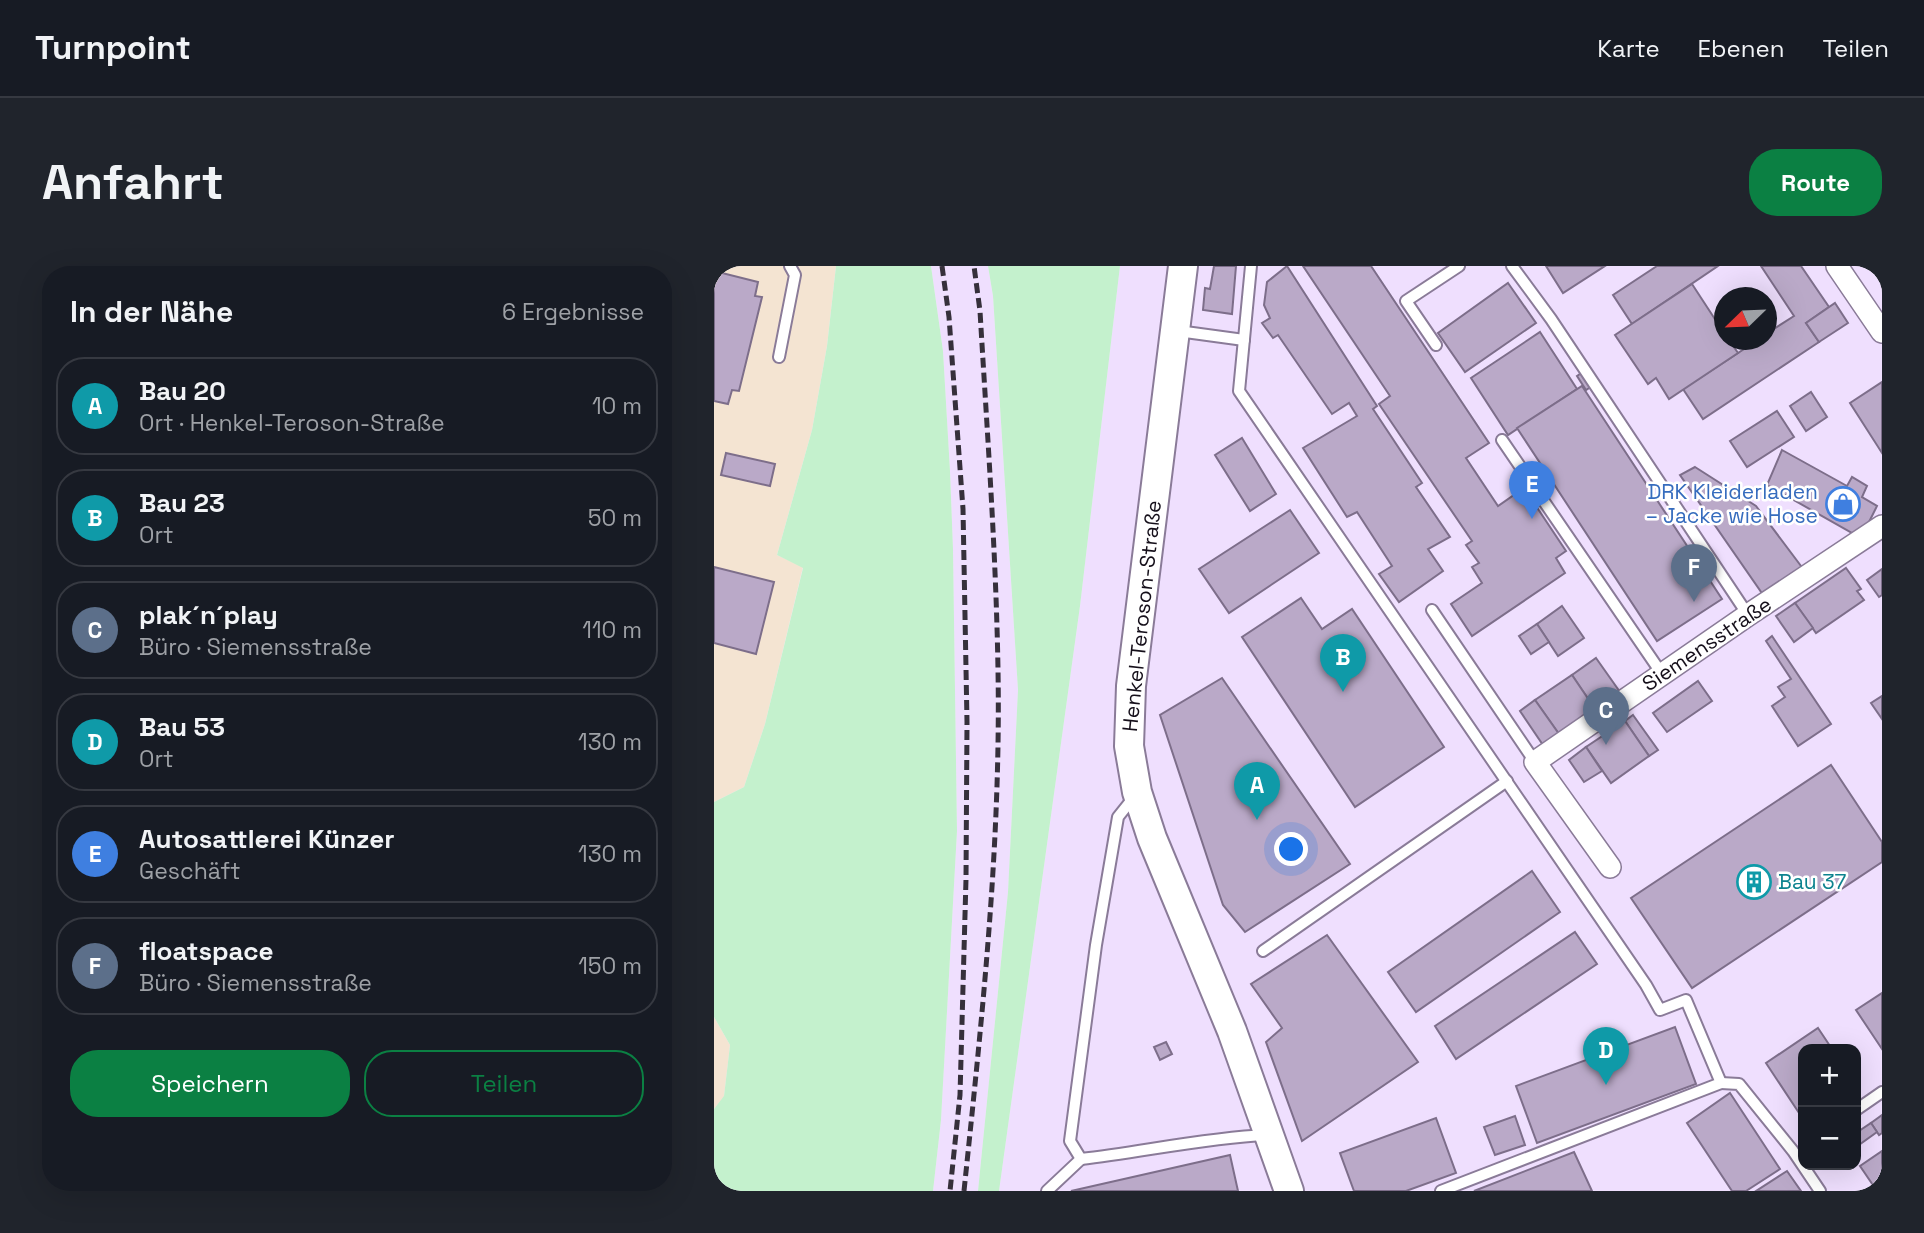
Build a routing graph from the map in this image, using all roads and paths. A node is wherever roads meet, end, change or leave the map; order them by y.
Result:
1 (790, 266) edge
2 (1183, 266) edge
3 (1251, 266) edge
4 (1459, 266) edge
5 (1512, 266) edge
6 (1837, 266) edge
7 (1175, 331) junction
8 (1882, 332) edge
9 (1244, 340) junction
10 (1436, 345) dead end
11 (779, 357) dead end
12 (1502, 440) dead end
13 (1882, 527) edge
14 (1433, 610) dead end
15 (1748, 615) junction
16 (1662, 674) junction
17 (1535, 762) junction
18 (1507, 781) junction
19 (1137, 792) junction
20 (1610, 867) dead end
21 (1263, 951) dead end
22 (1721, 1083) junction
23 (1882, 1093) edge
24 (1861, 1107) edge
25 (1271, 1135) junction
26 (1798, 1148) edge
27 (1081, 1159) junction
28 (1809, 1170) edge
29 (1047, 1191) edge
30 (1289, 1191) edge
31 (1441, 1191) edge
32 (1820, 1191) edge

1 - 11 lane
2 - 7 street, Henkel-Teroson-Straße
3 - 9 lane
4 - 10 lane
5 - 15 lane
6 - 8 street
7 - 9 lane
7 - 19 street, Henkel-Teroson-Straße
9 - 18 lane
12 - 16 lane
13 - 15 street, Siemensstraße
14 - 17 lane
15 - 16 street, Siemensstraße
16 - 17 street, Siemensstraße
17 - 20 street
18 - 21 lane
18 - 22 lane
19 - 25 street, Henkel-Teroson-Straße
19 - 27 lane
22 - 26 lane
22 - 31 lane
23 - 24 lane
25 - 27 lane
25 - 30 street, Henkel-Teroson-Straße
27 - 29 lane
28 - 32 lane

